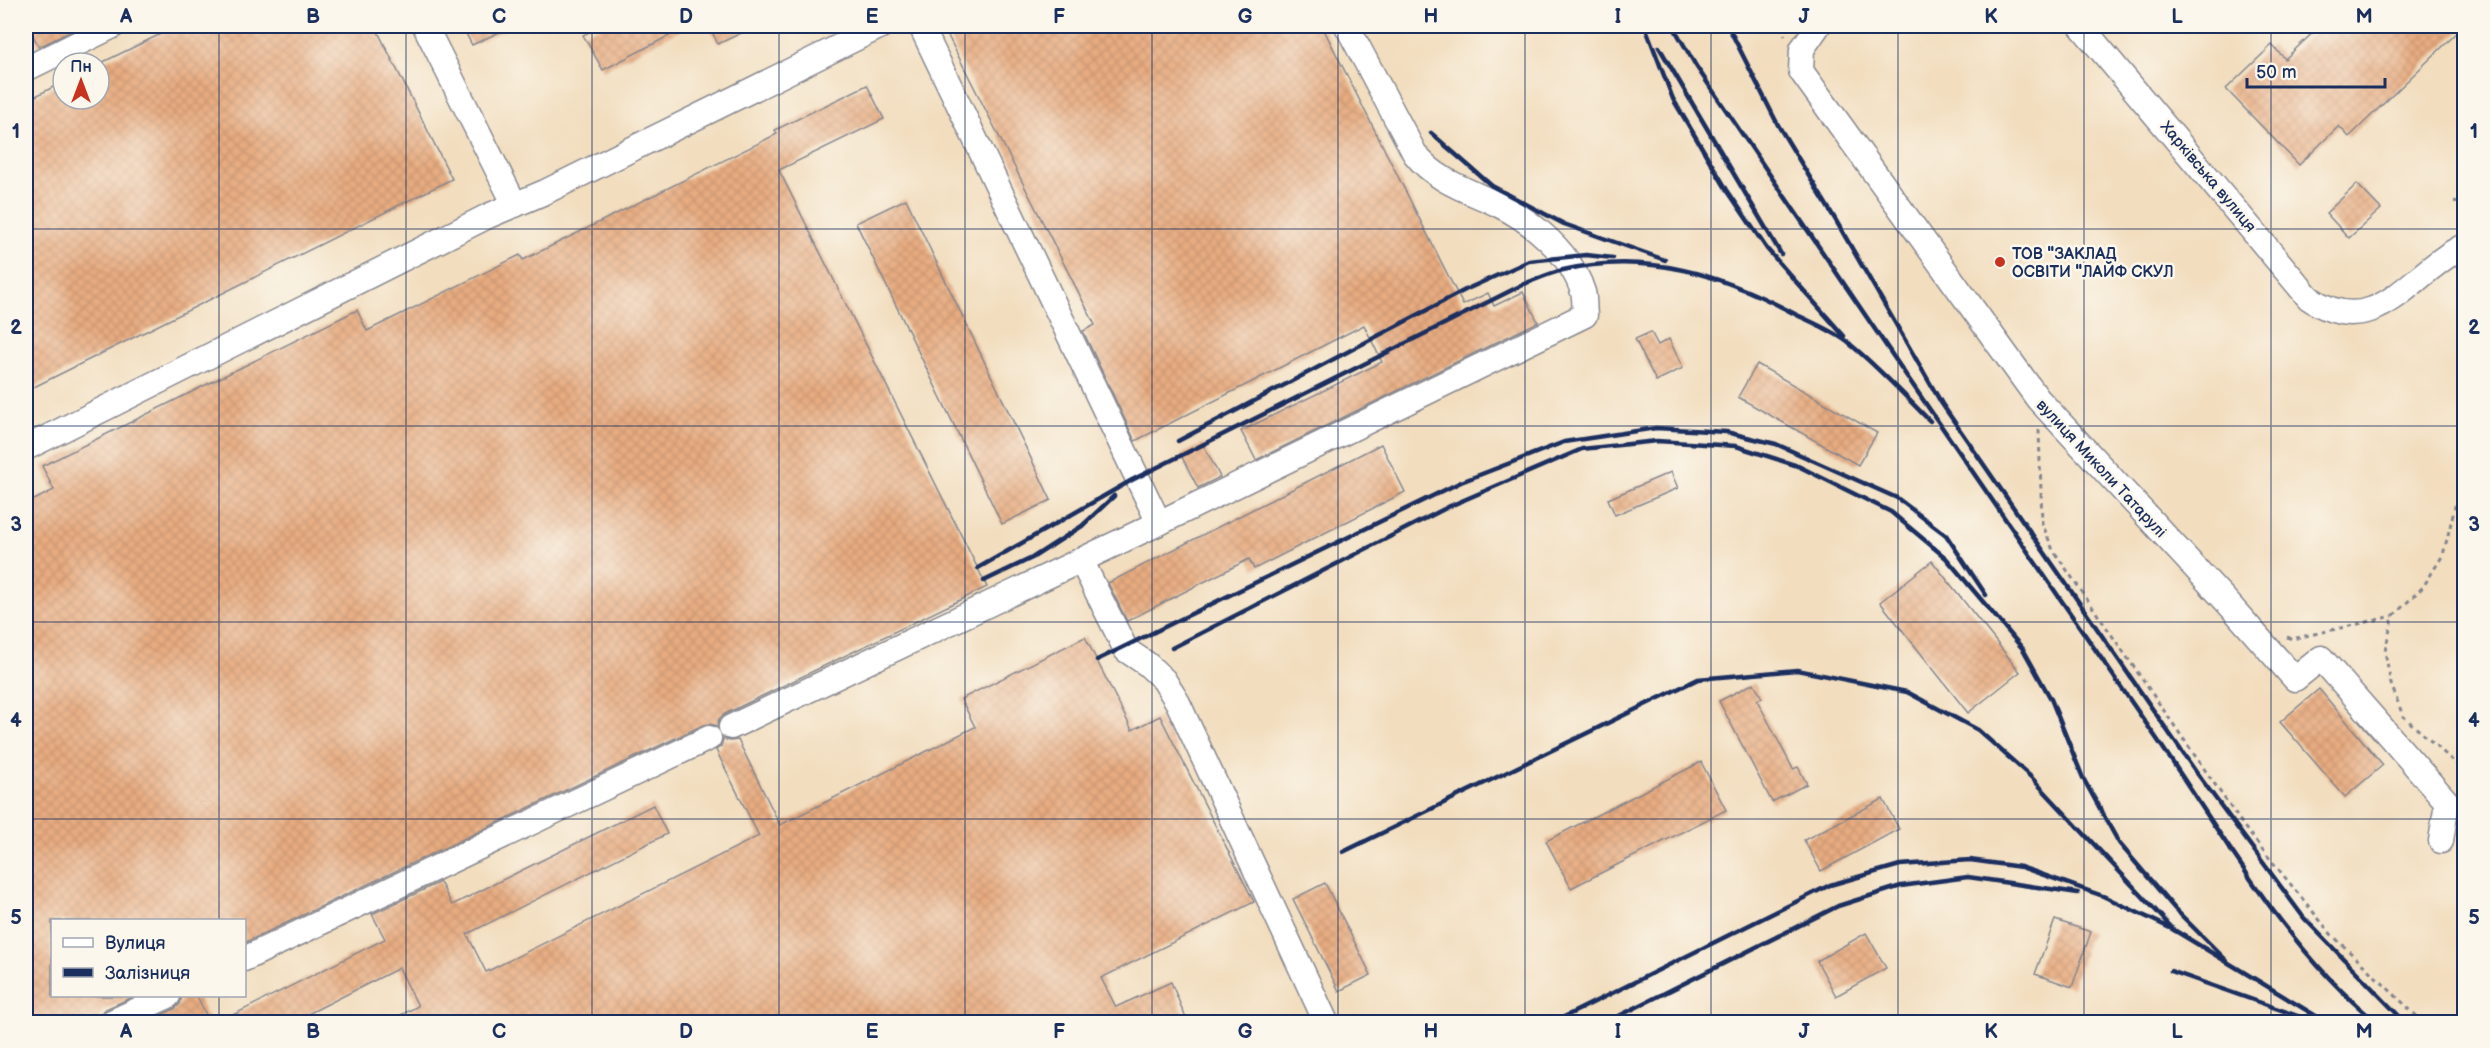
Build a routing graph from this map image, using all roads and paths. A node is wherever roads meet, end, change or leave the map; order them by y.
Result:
1 (113, 26) edge
2 (424, 26) edge
3 (881, 26) edge
4 (921, 26) edge
5 (1347, 26) edge
6 (1818, 26) edge
7 (2081, 26) edge
8 (26, 69) edge
9 (2454, 201) dead end
10 (2464, 204) edge
11 (515, 205) junction
12 (2464, 246) edge
13 (2038, 399) junction
14 (26, 448) edge
15 (2464, 470) edge
16 (1159, 523) junction
17 (1081, 560) junction
18 (2393, 616) junction
19 (2283, 636) dead end
20 (731, 727) dead end
21 (709, 738) dead end
22 (2464, 771) edge
23 (2441, 841) dead end
24 (2464, 930) edge
25 (246, 958) edge
26 (166, 997) edge
27 (2464, 998) edge
28 (112, 1023) edge
29 (1326, 1023) edge
30 (2423, 1023) edge

1 - 8 street
2 - 11 street
3 - 11 street
4 - 16 street
5 - 16 street
6 - 13 street, вулиця Миколи Татарулі
7 - 12 street, Харківська вулиця
9 - 10 path
11 - 14 street
13 - 23 street, вулиця Миколи Татарулі
13 - 30 path
15 - 18 path
16 - 17 street
17 - 20 street
17 - 29 street
18 - 19 path
18 - 22 path
21 - 25 street
24 - 27 path
26 - 28 street

